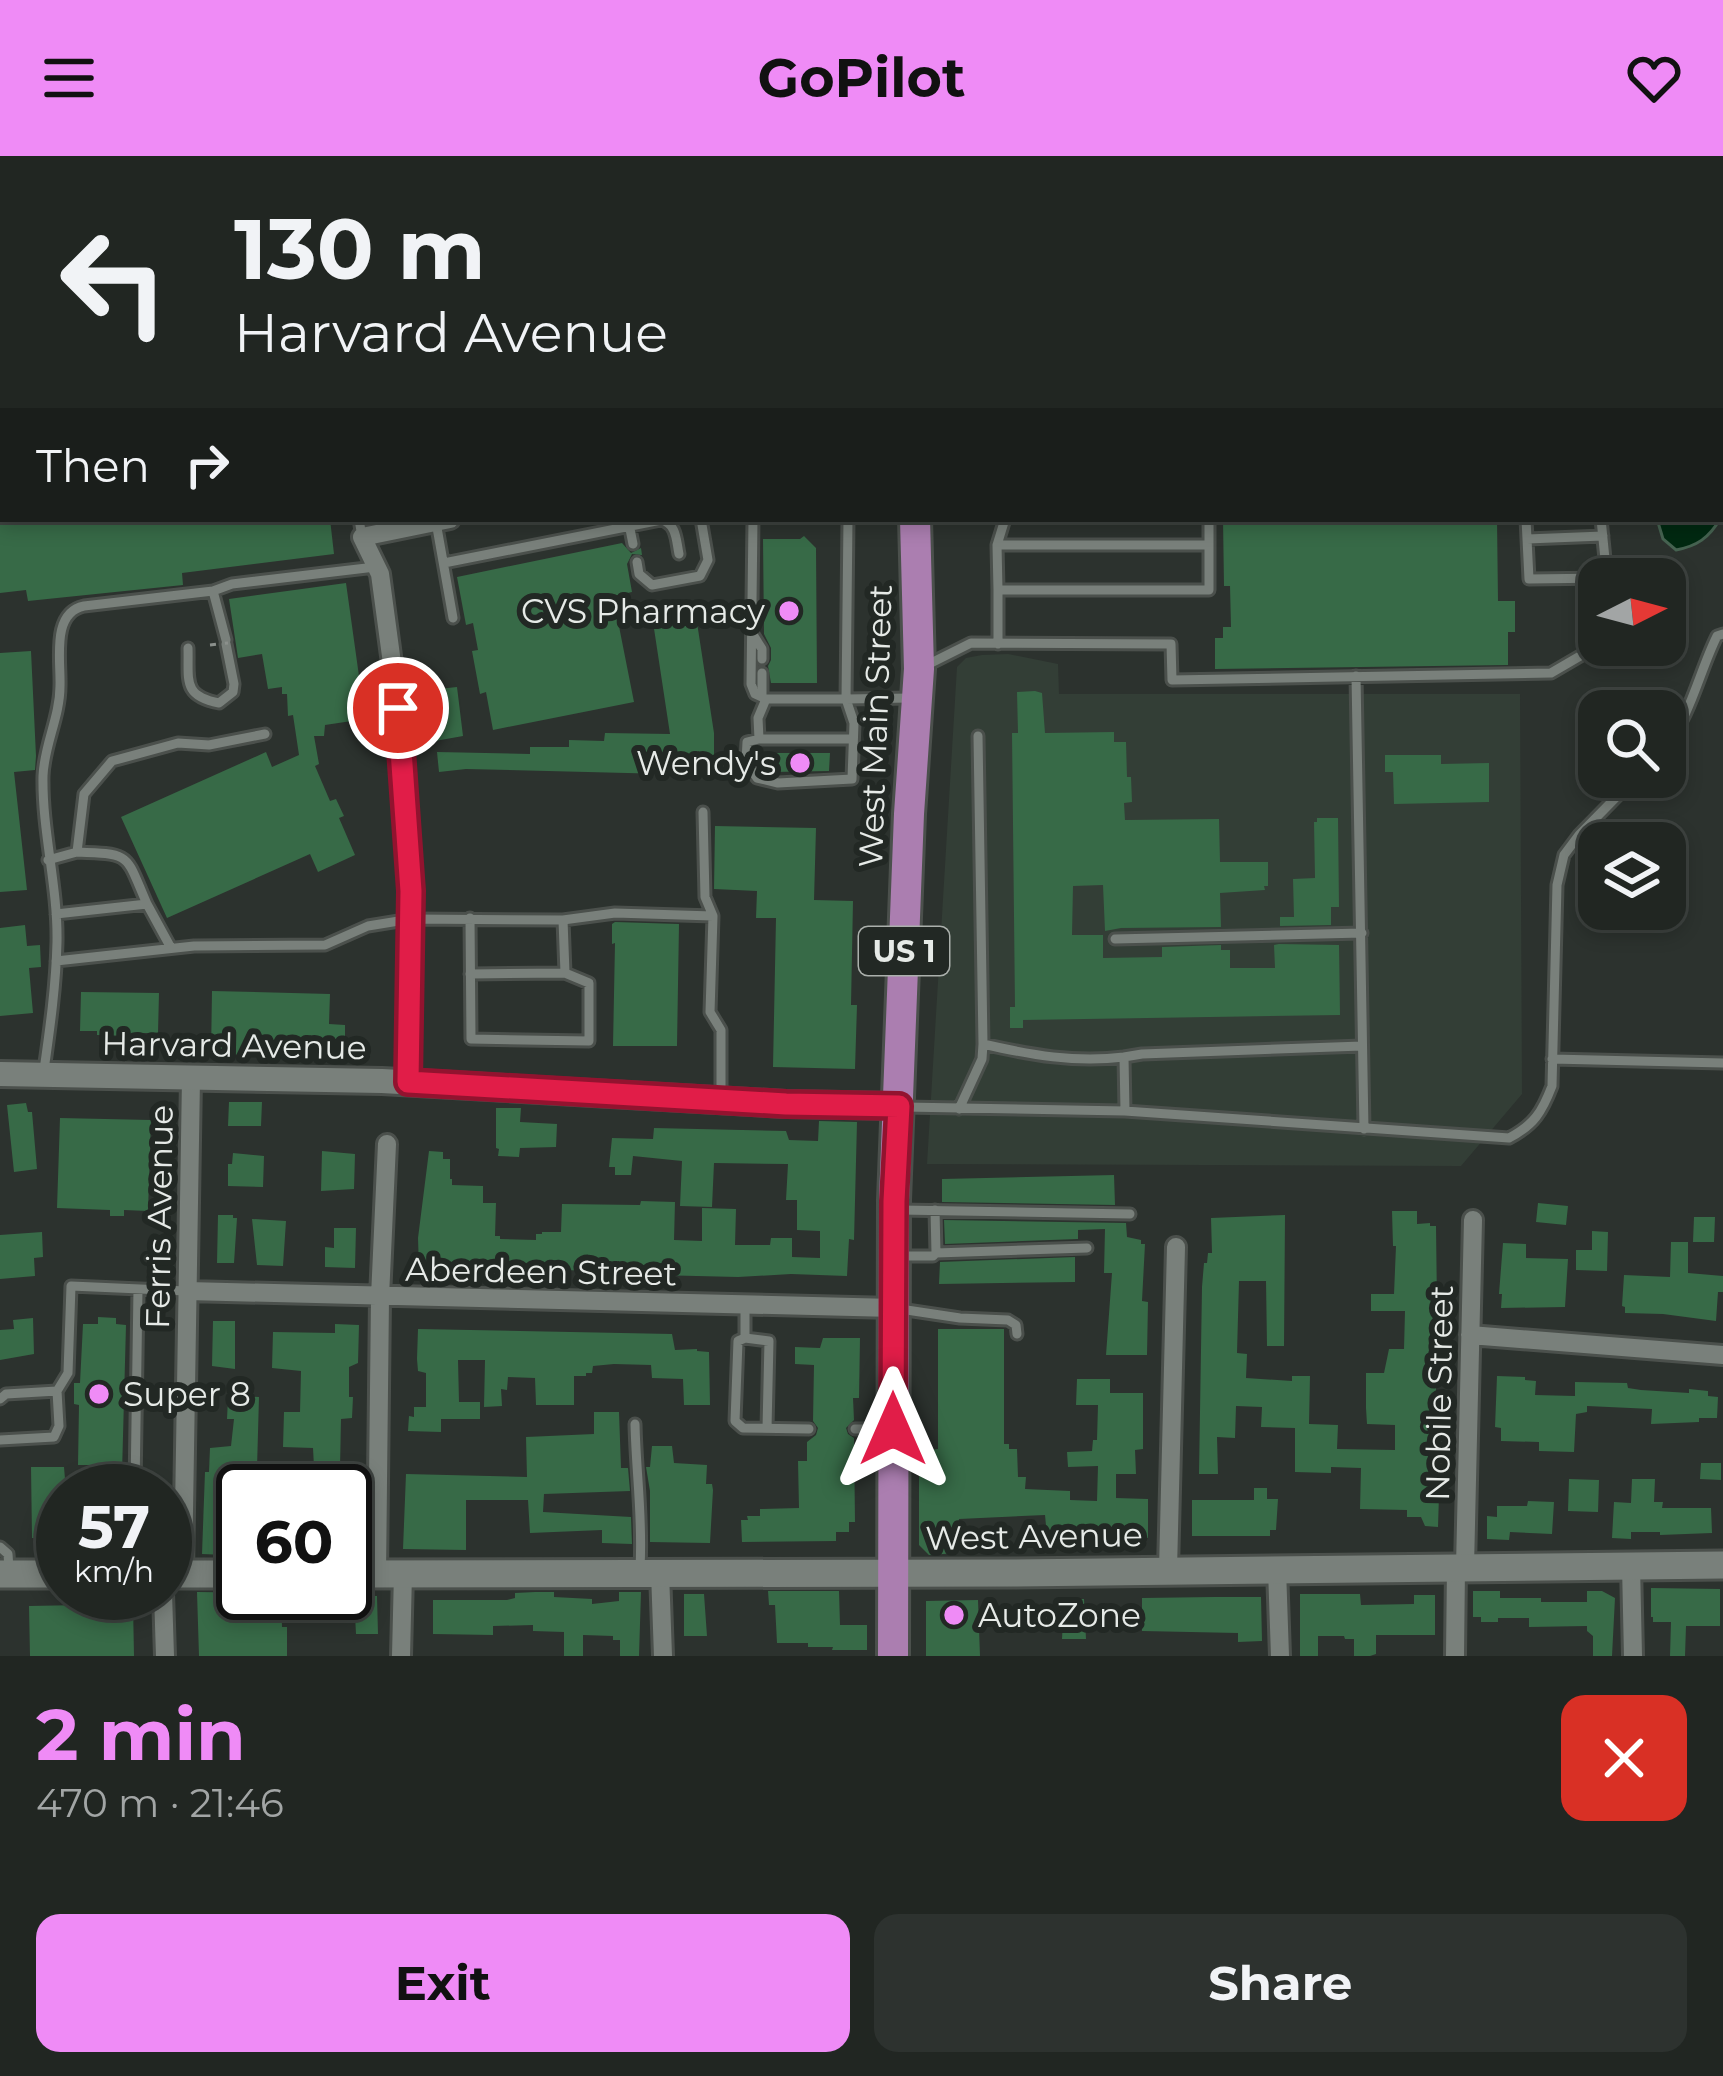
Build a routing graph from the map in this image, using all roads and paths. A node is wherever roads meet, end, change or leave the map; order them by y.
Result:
1 (422, 522) edge
2 (443, 522) edge
3 (667, 522) edge
4 (701, 522) edge
5 (753, 522) edge
6 (848, 522) edge
7 (915, 522) edge
8 (1004, 522) edge
9 (1209, 522) edge
10 (1526, 522) edge
11 (1601, 522) edge
12 (629, 523) edge
13 (360, 528) edge
14 (1603, 536) junction
15 (1527, 539) junction
16 (633, 544) dead end
17 (997, 545) junction
18 (1209, 545) junction
19 (679, 554) dead end
20 (1605, 558) edge
21 (444, 562) junction
22 (637, 562) dead end
23 (376, 567) junction
24 (1578, 579) edge
25 (998, 590) junction
26 (213, 591) junction
27 (453, 618) dead end
28 (752, 633) junction
29 (1723, 634) edge
30 (227, 643) junction
31 (998, 644) junction
32 (210, 645) dead end
33 (188, 648) dead end
34 (1578, 657) edge
35 (762, 659) dead end
36 (762, 673) dead end
37 (1356, 676) junction
38 (918, 683) junction
39 (764, 698) junction
40 (846, 699) junction
41 (1686, 710) edge
42 (265, 734) dead end
43 (978, 736) dead end
44 (759, 739) junction
45 (853, 739) junction
46 (1615, 798) edge
47 (703, 812) dead end
48 (77, 852) junction
49 (49, 860) junction
50 (147, 904) junction
51 (56, 914) junction
52 (713, 916) junction
53 (470, 918) junction
54 (411, 919) junction
55 (563, 920) junction
56 (1362, 933) junction
57 (1115, 939) dead end
58 (170, 948) junction
59 (56, 961) junction
60 (565, 973) junction
61 (470, 974) junction
62 (983, 1044) junction
63 (1362, 1046) junction
64 (1124, 1057) junction
65 (1552, 1059) junction
66 (1723, 1063) edge
67 (0, 1074) edge
68 (44, 1076) junction
69 (191, 1078) junction
70 (408, 1082) junction
71 (721, 1100) junction
72 (899, 1106) junction
73 (959, 1109) junction
74 (1125, 1112) junction
75 (1364, 1130) junction
76 (387, 1144) dead end
77 (894, 1210) junction
78 (935, 1210) junction
79 (1130, 1214) dead end
80 (1473, 1220) dead end
81 (1176, 1247) dead end
82 (1087, 1248) dead end
83 (936, 1253) junction
84 (895, 1256) junction
85 (138, 1289) junction
86 (187, 1291) junction
87 (380, 1298) junction
88 (746, 1305) junction
89 (894, 1308) junction
90 (1017, 1334) dead end
91 (1470, 1335) junction
92 (745, 1338) junction
93 (1723, 1355) edge
94 (57, 1391) junction
95 (0, 1399) edge
96 (635, 1424) dead end
97 (767, 1428) junction
98 (808, 1429) dead end
99 (855, 1429) dead end
100 (893, 1429) junction
101 (0, 1440) edge
102 (136, 1464) edge
103 (177, 1464) edge
104 (0, 1547) edge
105 (1631, 1565) junction
106 (1723, 1565) edge
107 (1461, 1567) junction
108 (1277, 1568) junction
109 (1168, 1570) junction
110 (650, 1572) junction
111 (372, 1573) edge
112 (390, 1573) junction
113 (5, 1574) edge
114 (36, 1574) edge
115 (892, 1574) junction
116 (167, 1620) edge
117 (165, 1656) edge
118 (401, 1656) edge
119 (663, 1656) edge
120 (892, 1656) edge
121 (1280, 1656) edge
122 (1455, 1656) edge
123 (1633, 1656) edge

1 - 13 street
2 - 21 lane
3 - 19 lane
4 - 22 lane
5 - 28 lane
6 - 40 lane
7 - 38 main road, West Main Street / US 1
8 - 17 lane
9 - 18 lane
10 - 15 lane
11 - 14 lane
12 - 16 lane
12 - 21 lane
13 - 23 street
14 - 15 lane
14 - 20 lane
15 - 24 lane
17 - 18 lane
17 - 25 lane
18 - 25 lane
21 - 27 lane
23 - 26 lane
23 - 54 street
25 - 31 lane
26 - 30 lane
26 - 49 lane
28 - 35 lane
28 - 39 lane
29 - 41 lane
30 - 32 path, bridge
30 - 33 lane
31 - 37 lane
31 - 38 lane
34 - 37 lane
36 - 39 lane
37 - 56 lane
38 - 40 lane
38 - 72 main road, West Main Street / US 1
39 - 40 lane
39 - 44 lane
40 - 45 lane
42 - 48 lane
43 - 62 lane
44 - 45 lane
44 - 45 lane
46 - 65 lane
47 - 52 lane
48 - 49 lane
48 - 50 lane
49 - 51 lane
50 - 51 lane
50 - 58 lane
51 - 59 lane
52 - 55 lane
52 - 71 lane
53 - 54 lane
53 - 55 lane
53 - 61 lane
54 - 58 lane
54 - 70 street
55 - 60 lane
56 - 57 lane
56 - 63 lane
58 - 59 lane
59 - 68 lane
60 - 61 lane
60 - 61 lane
62 - 64 lane
62 - 73 lane
63 - 64 lane
63 - 75 lane
64 - 74 lane
65 - 66 lane
65 - 75 lane
67 - 68 street, Harvard Avenue
68 - 69 street, Harvard Avenue
69 - 70 street, Harvard Avenue
69 - 86 street, Ferris Avenue
70 - 71 street, Harvard Avenue
71 - 72 street, Harvard Avenue
72 - 73 lane
72 - 77 main road, West Main Street / US 1
73 - 74 lane
74 - 75 lane
76 - 87 street
77 - 78 lane
77 - 84 main road, West Main Street / US 1
78 - 79 lane
78 - 83 lane
80 - 91 street, Nobile Street
81 - 109 street
82 - 83 lane
83 - 84 lane
84 - 89 main road, West Main Street / US 1
85 - 86 lane
85 - 94 lane
85 - 102 lane
86 - 87 street, Aberdeen Street
86 - 103 street, Ferris Avenue
87 - 88 street, Aberdeen Street
87 - 112 street
88 - 89 street, Aberdeen Street
88 - 92 lane
89 - 90 lane
89 - 100 main road, West Main Street / US 1
91 - 93 street
91 - 107 street, Nobile Street
92 - 97 lane
92 - 97 lane
94 - 95 lane
94 - 101 lane
96 - 110 lane
97 - 98 lane
99 - 100 lane
100 - 115 main road, West Main Street / US 1
104 - 113 lane
105 - 106 main road, West Avenue
105 - 107 main road, West Avenue
105 - 123 street
107 - 108 main road, West Avenue
107 - 122 street, Nobile Street
108 - 109 main road, West Avenue
108 - 121 street
109 - 115 main road, West Avenue
110 - 112 main road, West Avenue
110 - 115 main road, West Avenue
110 - 119 street
111 - 112 main road, West Avenue
112 - 118 street
113 - 114 main road
115 - 120 main road, West Main Street / US 1
116 - 117 street, Ferris Avenue

